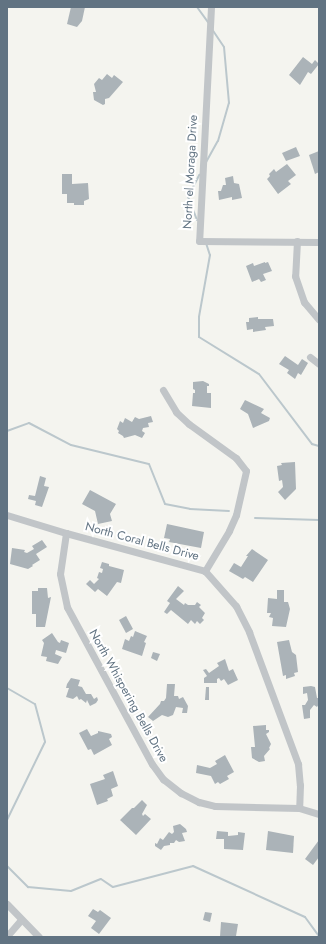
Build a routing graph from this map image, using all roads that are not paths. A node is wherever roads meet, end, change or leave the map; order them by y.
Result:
1 (211, 7) edge
2 (297, 241) junction
3 (319, 242) edge
4 (319, 320) edge
5 (310, 357) dead end
6 (319, 364) edge
7 (163, 390) dead end
8 (7, 515) edge
9 (66, 533) junction
10 (205, 571) junction
11 (299, 808) junction
12 (319, 814) edge
13 (7, 904) edge
14 (21, 920) junction
15 (7, 936) edge
16 (39, 937) edge

1 - 2 street, North el Moraga Drive
2 - 3 street, North el Moraga Drive
2 - 4 street
5 - 6 street
7 - 10 street
8 - 9 street, North Coral Bells Drive
9 - 10 street, North Coral Bells Drive
9 - 11 street, North Whispering Bells Drive
10 - 11 street, North Coral Bells Drive
11 - 12 street, North Whispering Bells Drive
13 - 14 street
14 - 15 street
14 - 16 street

